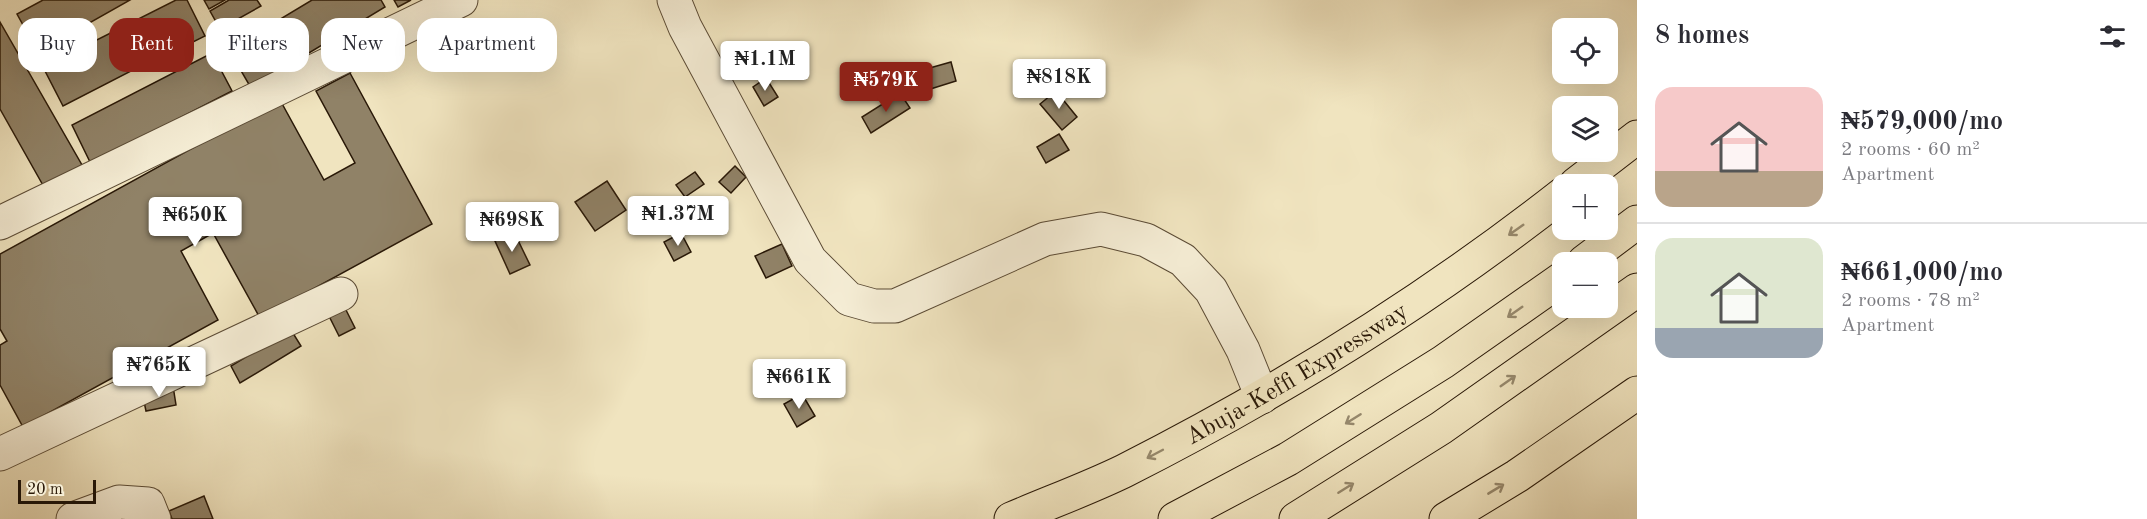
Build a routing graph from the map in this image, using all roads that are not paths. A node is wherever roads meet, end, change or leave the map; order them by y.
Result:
1 (461, 0) edge
2 (674, 0) edge
3 (1637, 136) edge
4 (1589, 174) edge
5 (1552, 202) edge
6 (1637, 222) edge
7 (0, 223) edge
8 (1597, 252) edge
9 (1552, 286) edge
10 (1637, 291) edge
11 (341, 294) dead end
12 (1637, 393) edge
13 (1262, 397) junction
14 (0, 454) edge
15 (73, 519) edge
16 (154, 519) edge
17 (1011, 519) edge
18 (1175, 519) edge
19 (1296, 519) edge
20 (1446, 519) edge

1 - 7 street
2 - 13 street
3 - 4 highway
5 -> 13 highway, Abuja-Keffi Expressway
6 - 8 highway
9 -> 18 highway
19 -> 10 highway
11 - 14 street
20 -> 12 highway
13 -> 17 highway, Abuja-Keffi Expressway
15 - 16 street

